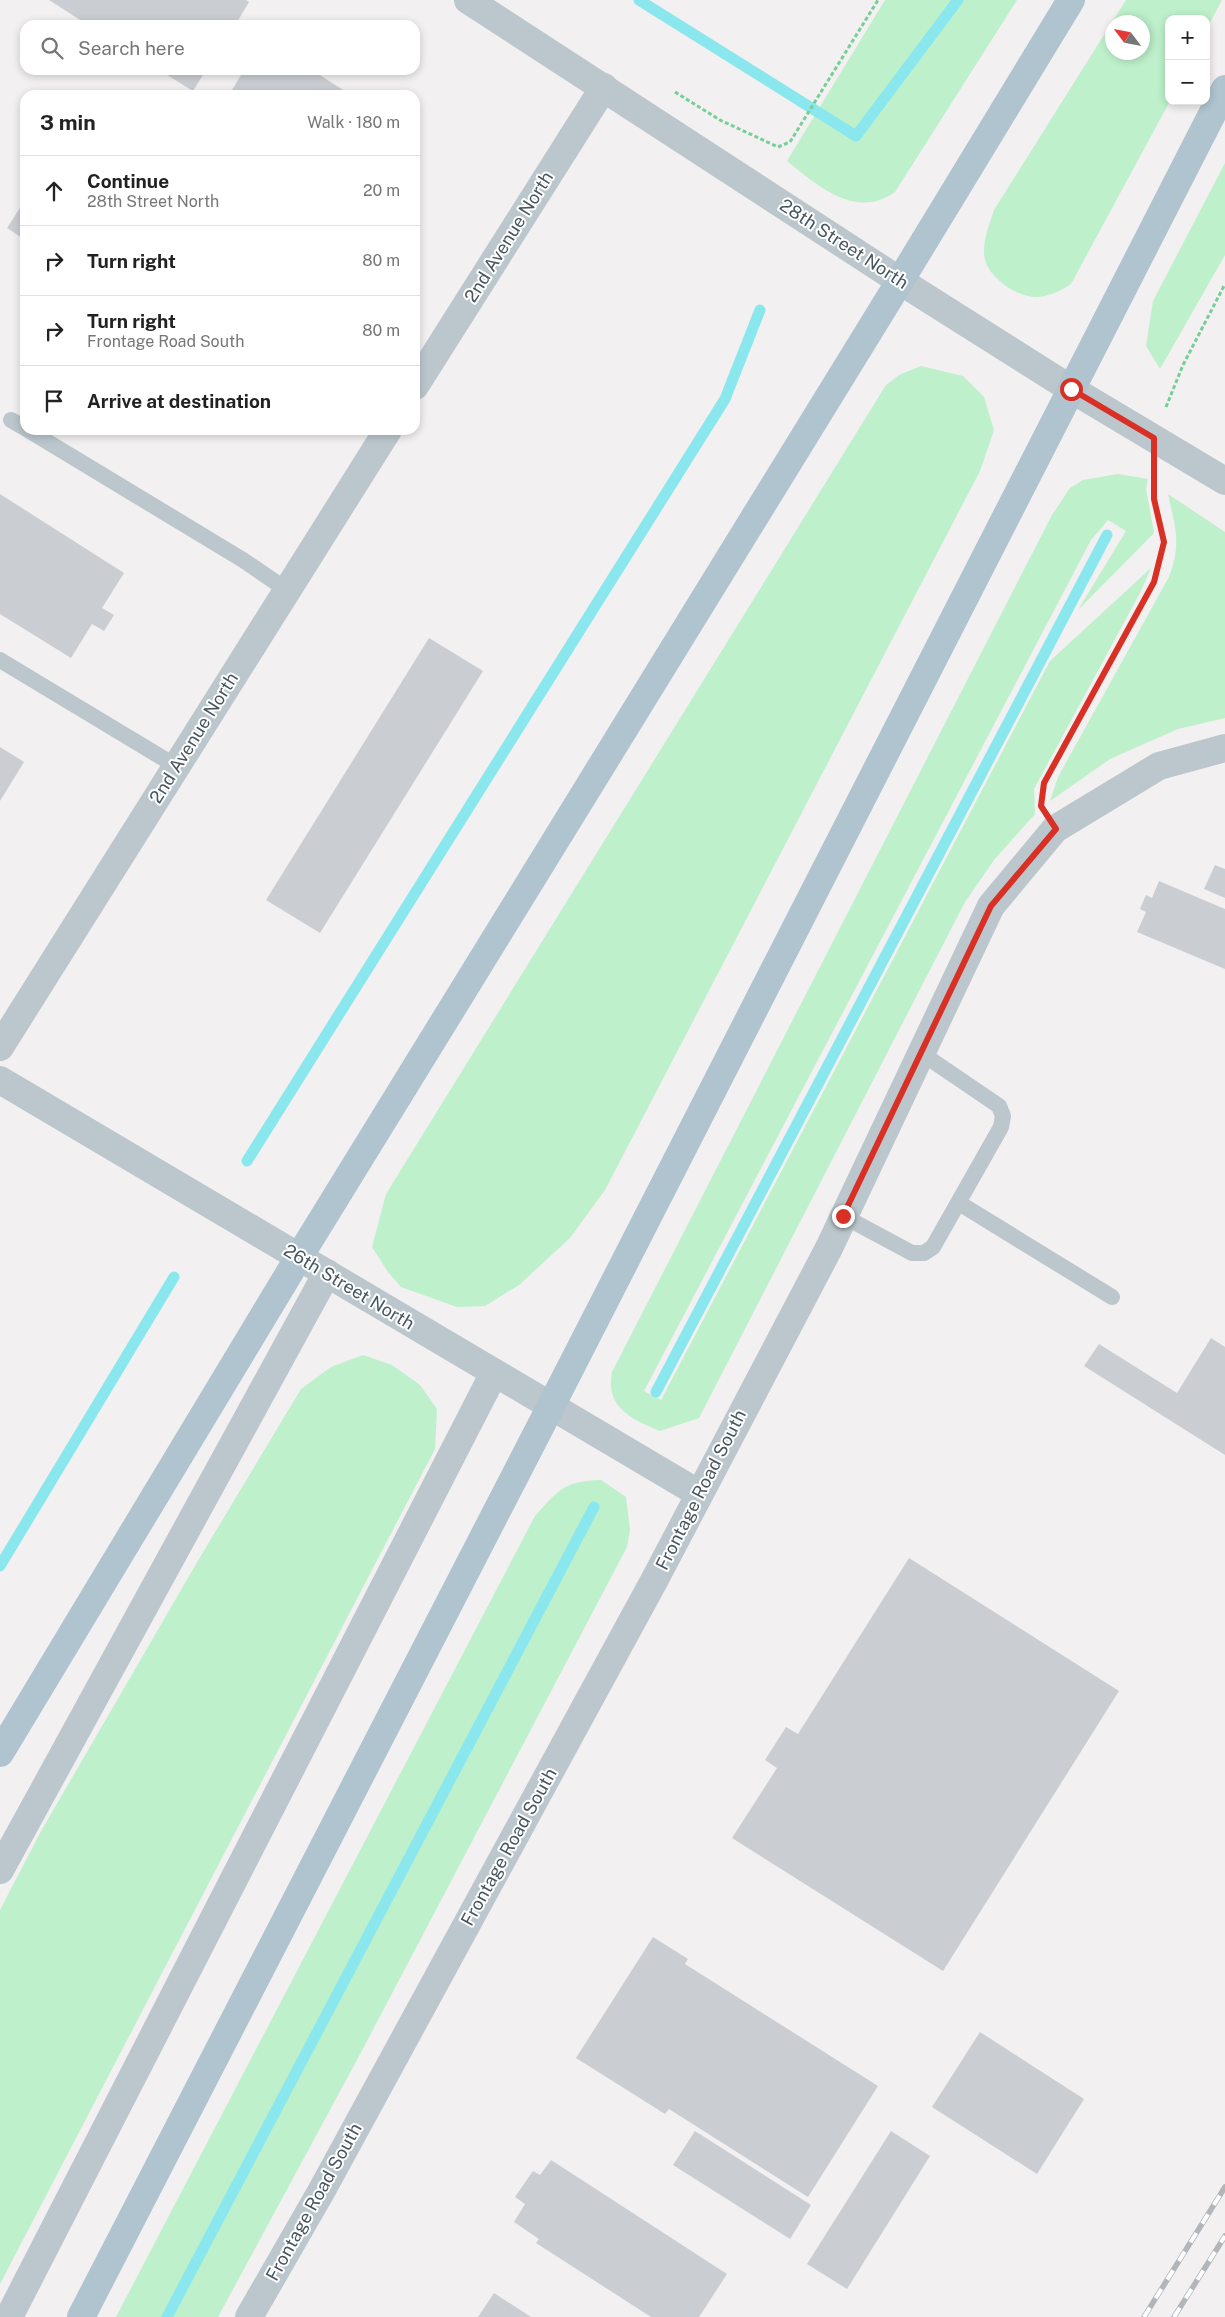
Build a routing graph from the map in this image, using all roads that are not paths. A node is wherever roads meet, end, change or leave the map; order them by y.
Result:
1 (468, 0) edge
2 (1071, 0) edge
3 (604, 87) junction
4 (1225, 88) edge
5 (900, 281) junction
6 (420, 378) edge
7 (1071, 389) junction
8 (36, 435) edge
9 (385, 435) edge
10 (1225, 481) edge
11 (287, 590) junction
12 (0, 660) edge
13 (1225, 748) edge
14 (176, 766) junction
15 (0, 1047) edge
16 (921, 1053) junction
17 (0, 1080) edge
18 (959, 1203) junction
19 (843, 1216) junction
20 (299, 1256) junction
21 (327, 1273) junction
22 (1112, 1297) dead end
23 (494, 1372) junction
24 (551, 1406) junction
25 (698, 1493) junction
26 (0, 1753) edge
27 (0, 1870) edge
28 (9, 2317) edge
29 (81, 2317) edge
30 (249, 2317) edge

1 - 3 street, 28th Street North
2 - 5 main road
3 - 5 street, 28th Street North
3 - 6 street, 2nd Avenue North
4 - 7 main road
5 - 7 street, 28th Street North
5 - 20 main road
7 - 10 street, 28th Street North
7 - 24 main road
8 - 11 lane
9 - 11 street, 2nd Avenue North
11 - 14 street, 2nd Avenue North
12 - 14 lane
13 - 16 street, Frontage Road South
14 - 15 street, 2nd Avenue North
16 - 18 lane
16 - 19 street, Frontage Road South
17 - 20 street, 26th Street North
18 - 19 lane
18 - 22 lane
19 - 25 street, Frontage Road South
20 - 21 street, 26th Street North
20 - 26 main road
21 - 23 street, 26th Street North
21 - 27 street
23 - 24 street, 26th Street North
23 - 28 street
24 - 25 street, 26th Street North
24 - 29 main road
25 - 30 street, Frontage Road South

